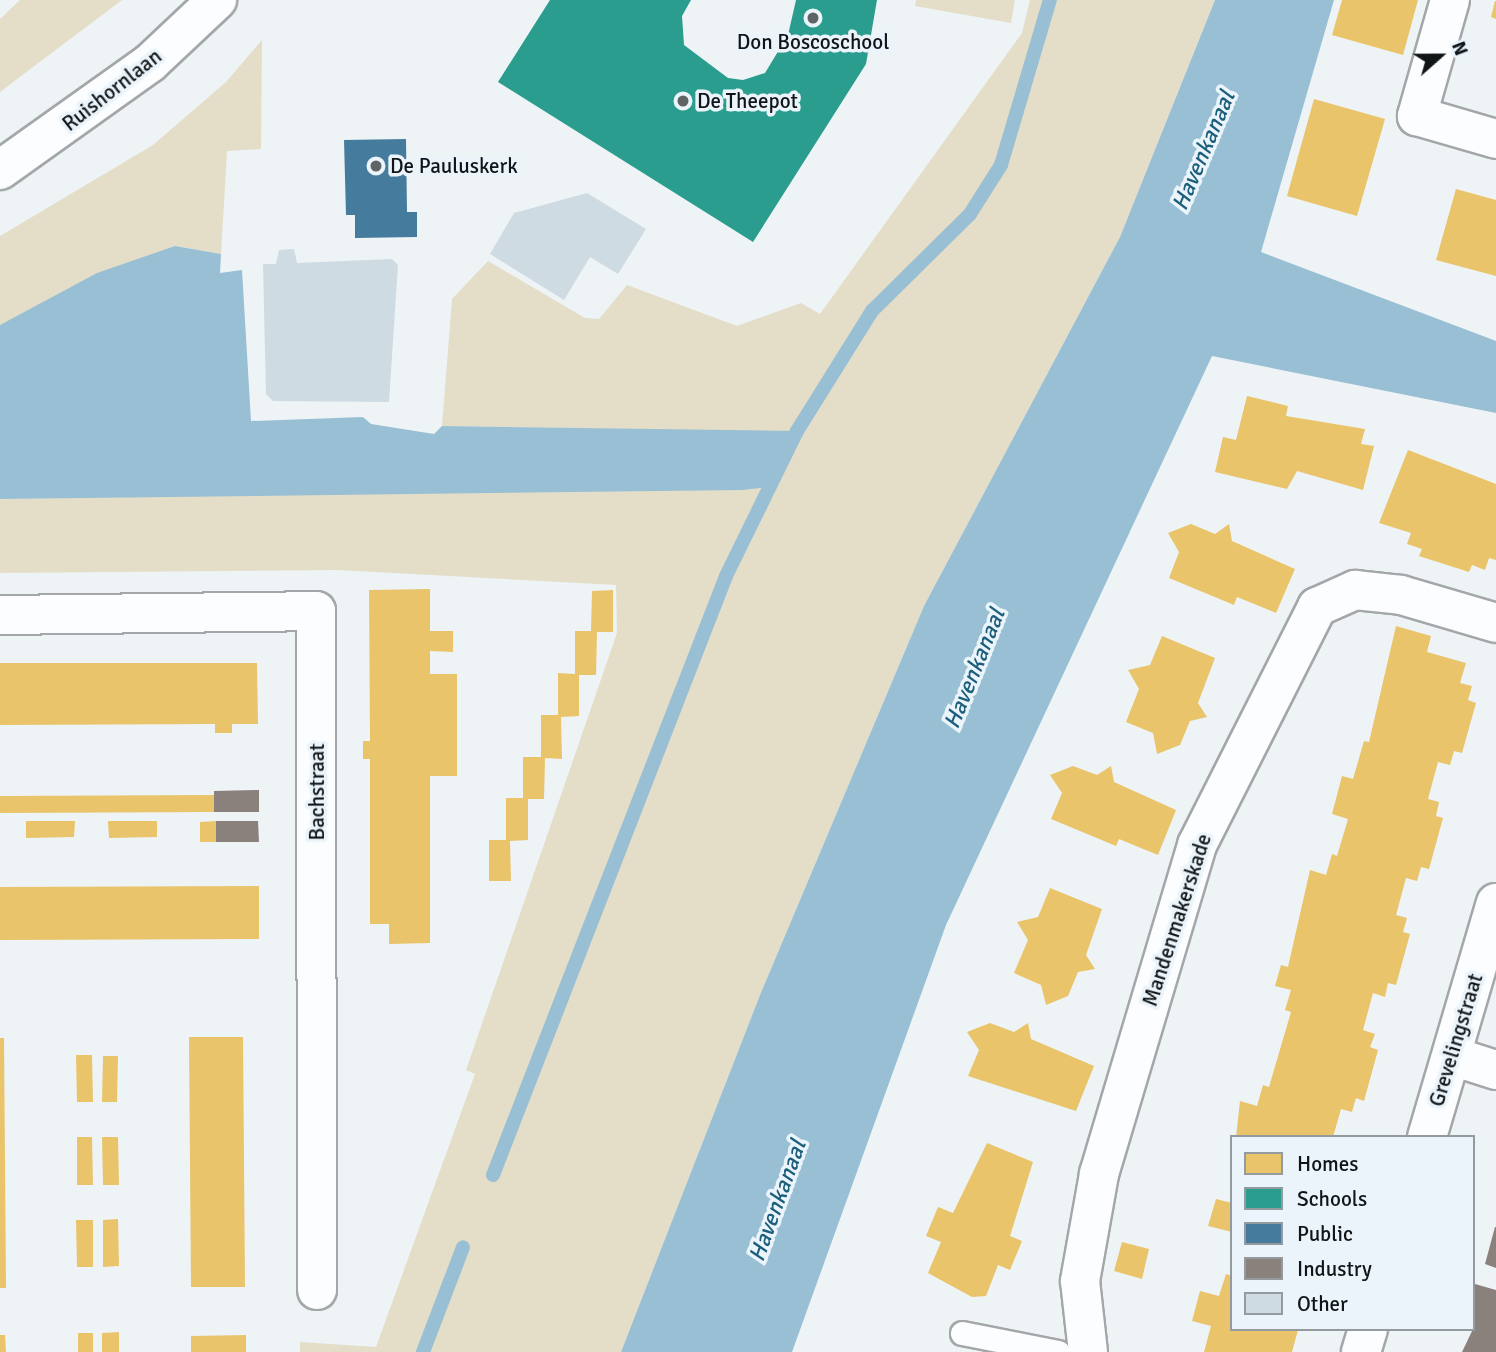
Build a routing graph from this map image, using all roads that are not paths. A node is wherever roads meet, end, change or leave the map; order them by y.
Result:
1 (217, 0) edge
2 (1450, 0) edge
3 (1496, 139) edge
4 (0, 170) edge
5 (0, 615) edge
6 (1496, 623) edge
7 (1496, 903) edge
8 (1451, 1056) junction
9 (1496, 1070) edge
10 (1428, 1135) edge
11 (317, 1290) dead end
12 (1367, 1331) edge
13 (962, 1333) dead end
14 (1058, 1352) edge
15 (1088, 1352) edge
16 (1361, 1352) edge

1 - 4 street, Ruishornlaan
2 - 3 street
5 - 11 street, Bachstraat
6 - 15 street, Mandenmakerskade
7 - 8 street, Grevelingstraat
8 - 9 street
8 - 10 street, Grevelingstraat
12 - 16 street
13 - 14 lane

